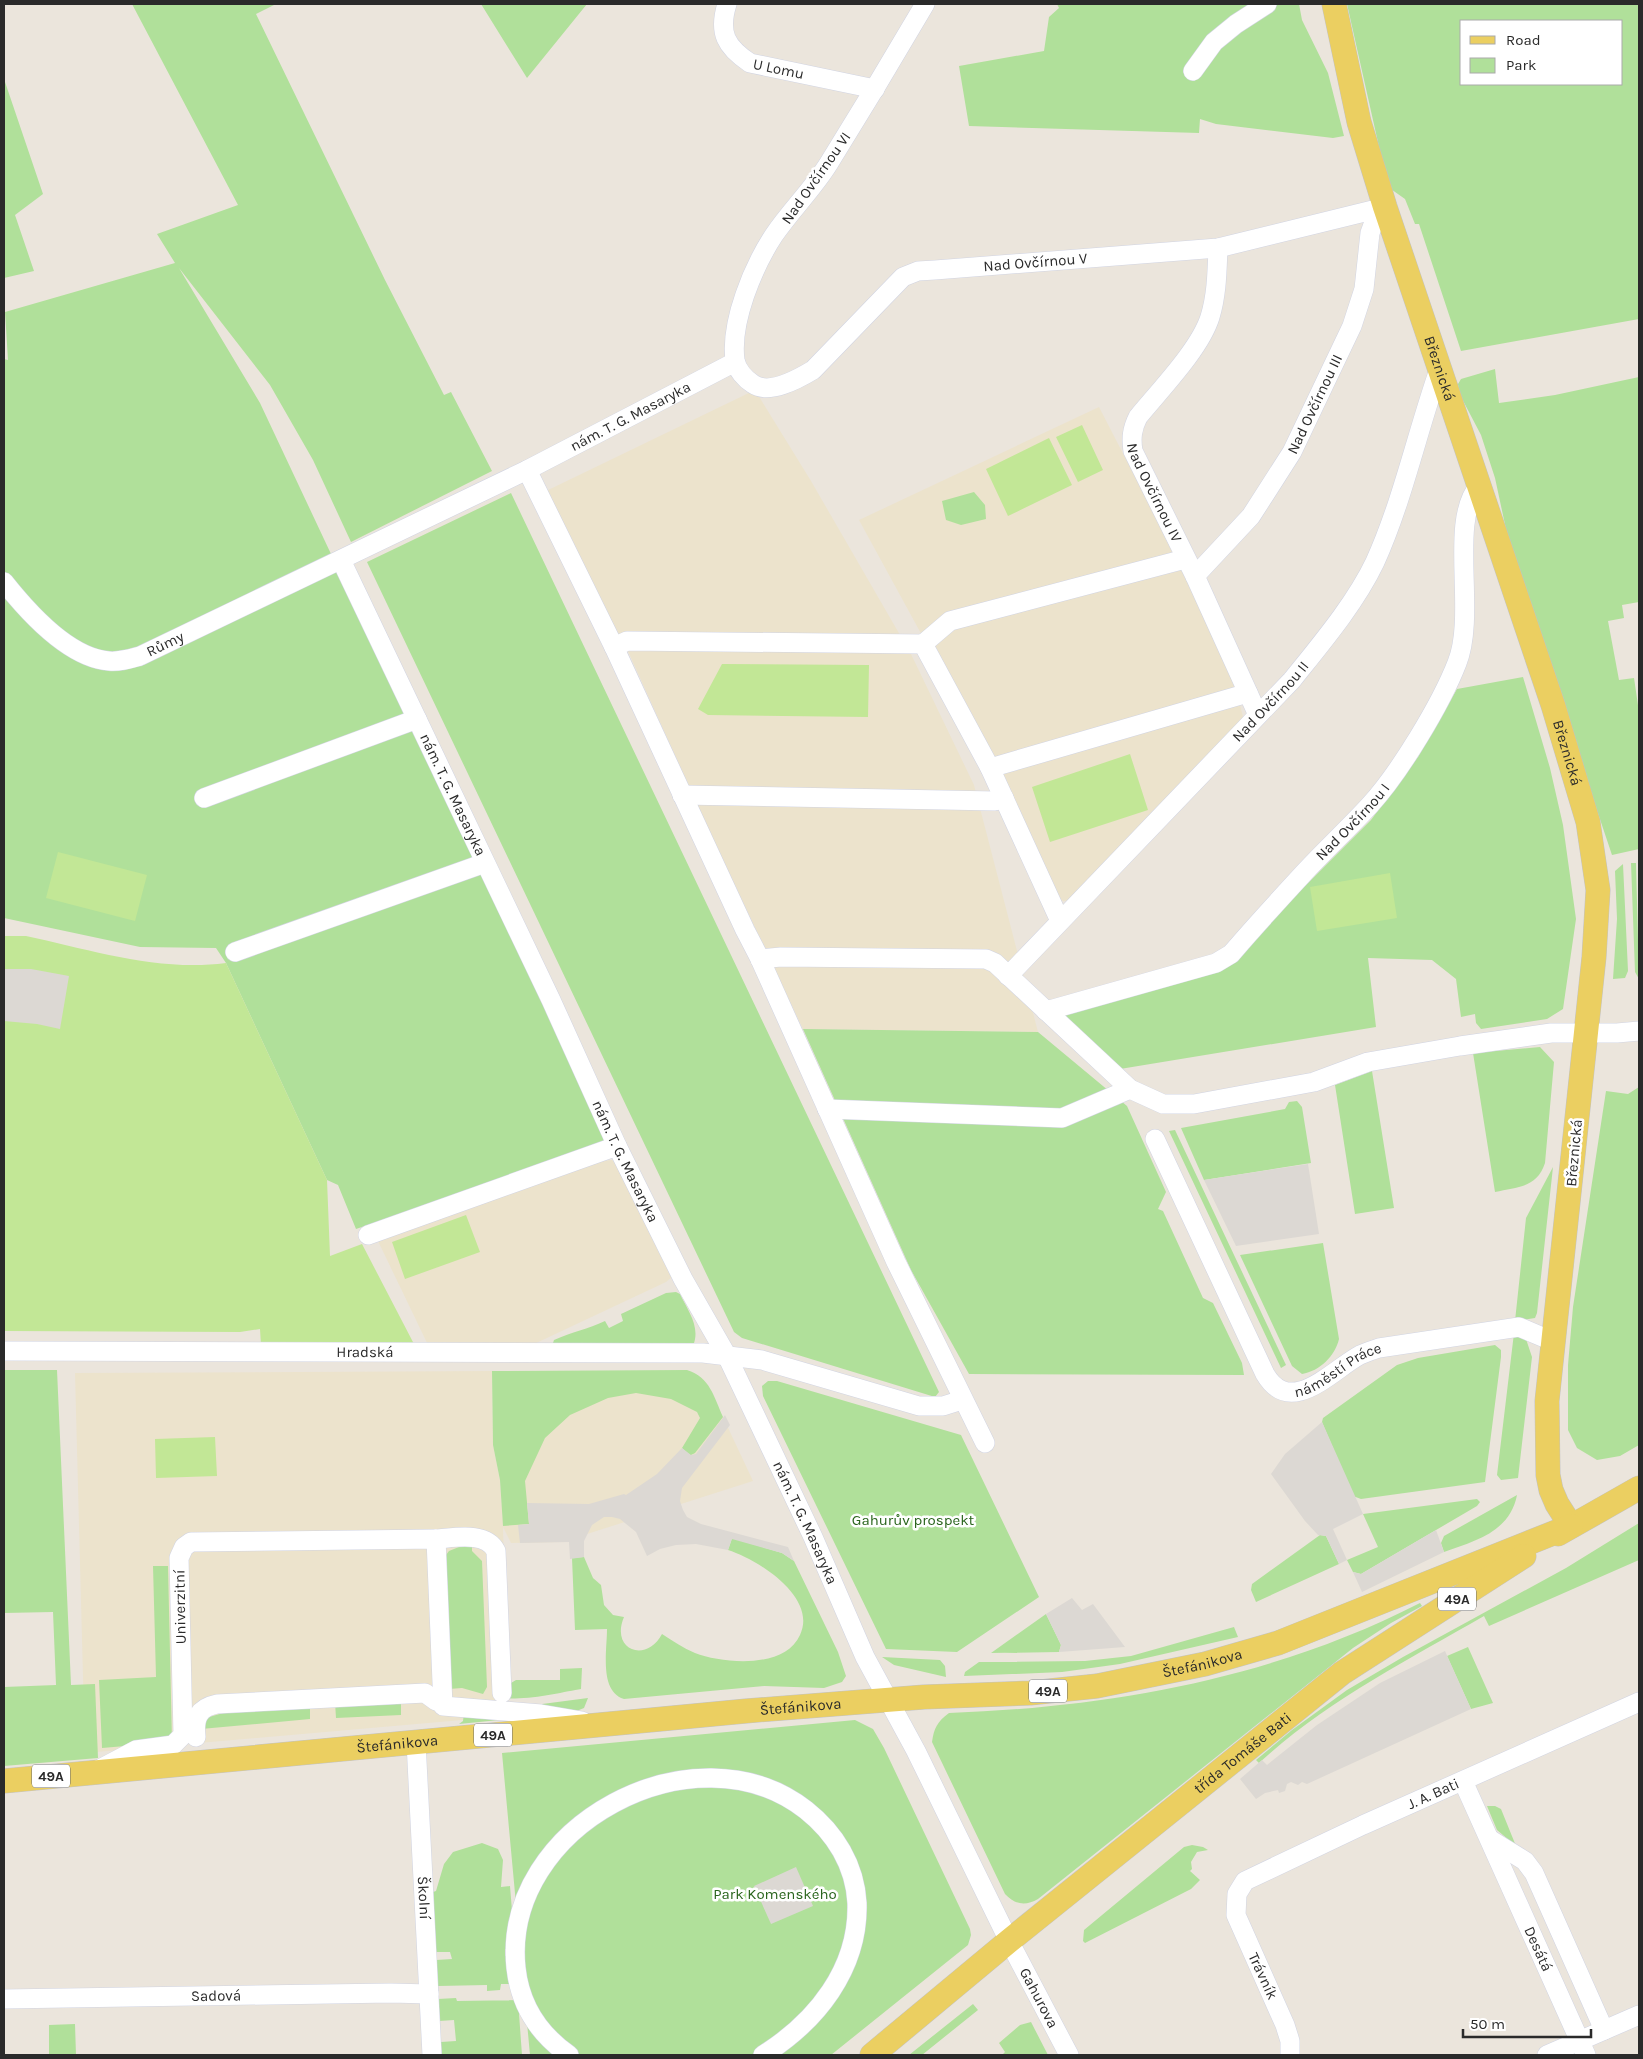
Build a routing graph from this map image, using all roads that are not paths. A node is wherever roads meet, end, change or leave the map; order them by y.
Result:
1 (727, 4) edge
2 (925, 4) edge
3 (1267, 4) edge
4 (1334, 4) edge
5 (1193, 71) dead end
6 (875, 88) junction
7 (1385, 207) junction
8 (1218, 248) junction
9 (735, 362) junction
10 (1440, 367) junction
11 (527, 470) junction
12 (1479, 486) junction
13 (1185, 559) junction
14 (341, 560) junction
15 (1195, 576) junction
16 (4, 582) edge
17 (923, 644) junction
18 (614, 647) junction
19 (1248, 693) junction
20 (1258, 715) junction
21 (417, 719) junction
22 (990, 768) junction
23 (682, 795) junction
24 (204, 798) dead end
25 (1004, 798) junction
26 (485, 863) junction
27 (1060, 921) junction
28 (235, 952) dead end
29 (760, 959) junction
30 (1008, 976) junction
31 (1046, 1011) junction
32 (1639, 1031) edge
33 (1587, 1034) junction
34 (1130, 1090) junction
35 (827, 1109) junction
36 (1155, 1140) dead end
37 (618, 1146) junction
38 (368, 1235) dead end
39 (1552, 1341) junction
40 (4, 1351) edge
41 (727, 1356) junction
42 (962, 1400) junction
43 (985, 1443) dead end
44 (1639, 1488) edge
45 (1571, 1526) junction
46 (436, 1539) junction
47 (502, 1694) dead end
48 (889, 1700) junction
49 (436, 1701) dead end
50 (1639, 1702) edge
51 (602, 1725) junction
52 (196, 1737) dead end
53 (416, 1742) junction
54 (97, 1771) junction
55 (4, 1781) edge
56 (1464, 1781) junction
57 (1491, 1840) junction
58 (1236, 1898) joint
59 (1009, 1941) junction
60 (429, 1994) junction
61 (4, 1999) edge
62 (1639, 2015) edge
63 (1604, 2030) junction
64 (1583, 2048) edge
65 (432, 2055) edge
66 (569, 2055) edge
67 (763, 2055) edge
68 (872, 2055) edge
69 (1069, 2055) edge
70 (1290, 2055) edge
71 (1546, 2055) edge

1 - 6 street, U Lomu
2 - 6 street, Nad Ovčírnou VI
3 - 5 street
4 - 7 main road, Březnická
6 - 9 street, Nad Ovčírnou VI
7 - 8 street, Nad Ovčírnou V
7 - 10 main road, Březnická
7 - 15 street, Nad Ovčírnou III
8 - 9 street, Nad Ovčírnou V
8 - 13 street, Nad Ovčírnou IV
9 - 11 street, nám. T. G. Masaryka
10 - 12 main road, Březnická
10 - 20 street, Nad Ovčírnou II
11 - 14 street, nám. T. G. Masaryka
11 - 18 street
12 - 31 street, Nad Ovčírnou I
12 - 33 main road, Březnická
13 - 15 street, Nad Ovčírnou IV
13 - 17 street
14 - 16 street, Růmy
14 - 21 street, nám. T. G. Masaryka
15 - 19 street, Nad Ovčírnou IV
17 - 18 street
17 - 22 street
18 - 23 street
19 - 20 street, Nad Ovčírnou IV
19 - 22 street
20 - 27 street, Nad Ovčírnou II
21 - 24 street
21 - 26 street, nám. T. G. Masaryka
22 - 25 street
23 - 25 street
23 - 29 street
25 - 27 street
26 - 28 street
26 - 37 street, nám. T. G. Masaryka
27 - 30 street, Nad Ovčírnou II
29 - 30 street
29 - 35 street
30 - 31 street
31 - 34 street
32 - 33 street
33 - 34 street
33 - 39 main road, Březnická
34 - 35 street
35 - 42 street
36 - 39 street, náměstí Práce
37 - 38 street
37 - 41 street, nám. T. G. Masaryka
39 - 45 main road, Březnická
40 - 41 street, Hradská
41 - 42 street, Hradská
41 - 48 street, nám. T. G. Masaryka
42 - 43 street
44 - 45 main road, třída Tomáše Bati / 49A
45 - 48 main road, Štefánikova / 49A
45 - 59 main road, třída Tomáše Bati / 49A
46 - 47 street, Univerzitní
46 - 51 street
46 - 54 street, Univerzitní
48 - 51 main road, Štefánikova / 49A
48 - 59 street, nám. T. G. Masaryka
49 - 52 street
50 - 56 street, J. A. Bati
51 - 53 main road, Štefánikova / 49A
53 - 54 main road, Štefánikova / 49A
53 - 60 street, Školní
54 - 55 main road, Štefánikova / 49A
56 - 57 street, Desátá
56 - 58 street, J. A. Bati
57 - 63 street, Desátá
57 - 64 street, Desátá
58 - 70 street, Trávník
59 - 68 main road, třída Tomáše Bati / 49A
59 - 69 street, Gahurova
60 - 61 street, Sadová
60 - 65 street, Školní
62 - 63 street
63 - 64 street
64 - 71 street
66 - 67 street

